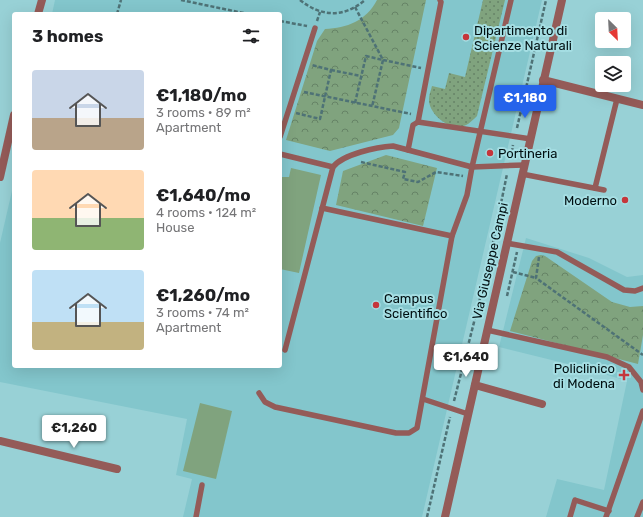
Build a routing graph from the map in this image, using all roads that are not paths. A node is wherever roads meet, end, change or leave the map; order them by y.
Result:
1 (42, 0) edge
2 (440, 0) edge
3 (511, 0) edge
4 (562, 0) edge
5 (39, 12) edge
6 (315, 28) road end
7 (543, 80) junction
8 (617, 99) junction
9 (643, 105) edge
10 (418, 122) junction
11 (12, 125) edge
12 (282, 131) edge
13 (482, 131) junction
14 (531, 139) junction
15 (408, 150) junction
16 (282, 154) edge
17 (524, 165) junction
18 (333, 167) junction
19 (472, 167) junction
20 (522, 174) junction
21 (0, 177) edge
22 (595, 188) junction
23 (604, 190) dead end
24 (322, 208) junction
25 (452, 236) junction
26 (506, 243) junction
27 (643, 288) edge
28 (487, 330) junction
29 (285, 350) dead end
30 (643, 376) edge
31 (641, 382) junction
32 (475, 385) junction
33 (643, 390) edge
34 (259, 393) dead end
35 (423, 399) junction
36 (542, 404) dead end
37 (643, 411) edge
38 (468, 414) junction
39 (0, 441) edge
40 (117, 469) dead end
41 (202, 485) dead end
42 (643, 502) edge
43 (609, 510) junction
44 (196, 517) edge
45 (445, 517) edge
46 (570, 517) edge
47 (606, 517) edge
48 (637, 517) edge

1 - 5 street
2 - 10 lane
3 - 13 lane
4 - 7 street, Via Giuseppe Campi
6 - 12 lane
7 - 8 street
7 - 14 street, Via Giuseppe Campi
8 - 9 street
8 - 22 lane
10 - 13 lane
10 - 15 lane
11 - 21 street
13 - 14 lane
13 - 19 lane
14 - 17 street, Via Giuseppe Campi
15 - 18 lane
15 - 19 lane
16 - 18 lane
17 - 19 lane
17 - 20 street, Via Giuseppe Campi
18 - 24 lane
19 - 25 lane
20 - 22 lane
20 - 26 street, Via Giuseppe Campi
22 - 23 lane
24 - 25 lane
24 - 29 lane
25 - 35 lane
26 - 27 lane
26 - 28 street, Via Giuseppe Campi
28 - 31 lane
28 - 32 street, Via Giuseppe Campi
30 - 31 lane
31 - 33 lane
32 - 36 street
32 - 38 street, Via Giuseppe Campi
34 - 35 lane
35 - 38 lane
37 - 43 lane
38 - 45 street, Via Giuseppe Campi
39 - 40 street
41 - 44 lane
42 - 48 lane
43 - 46 lane
43 - 47 lane

